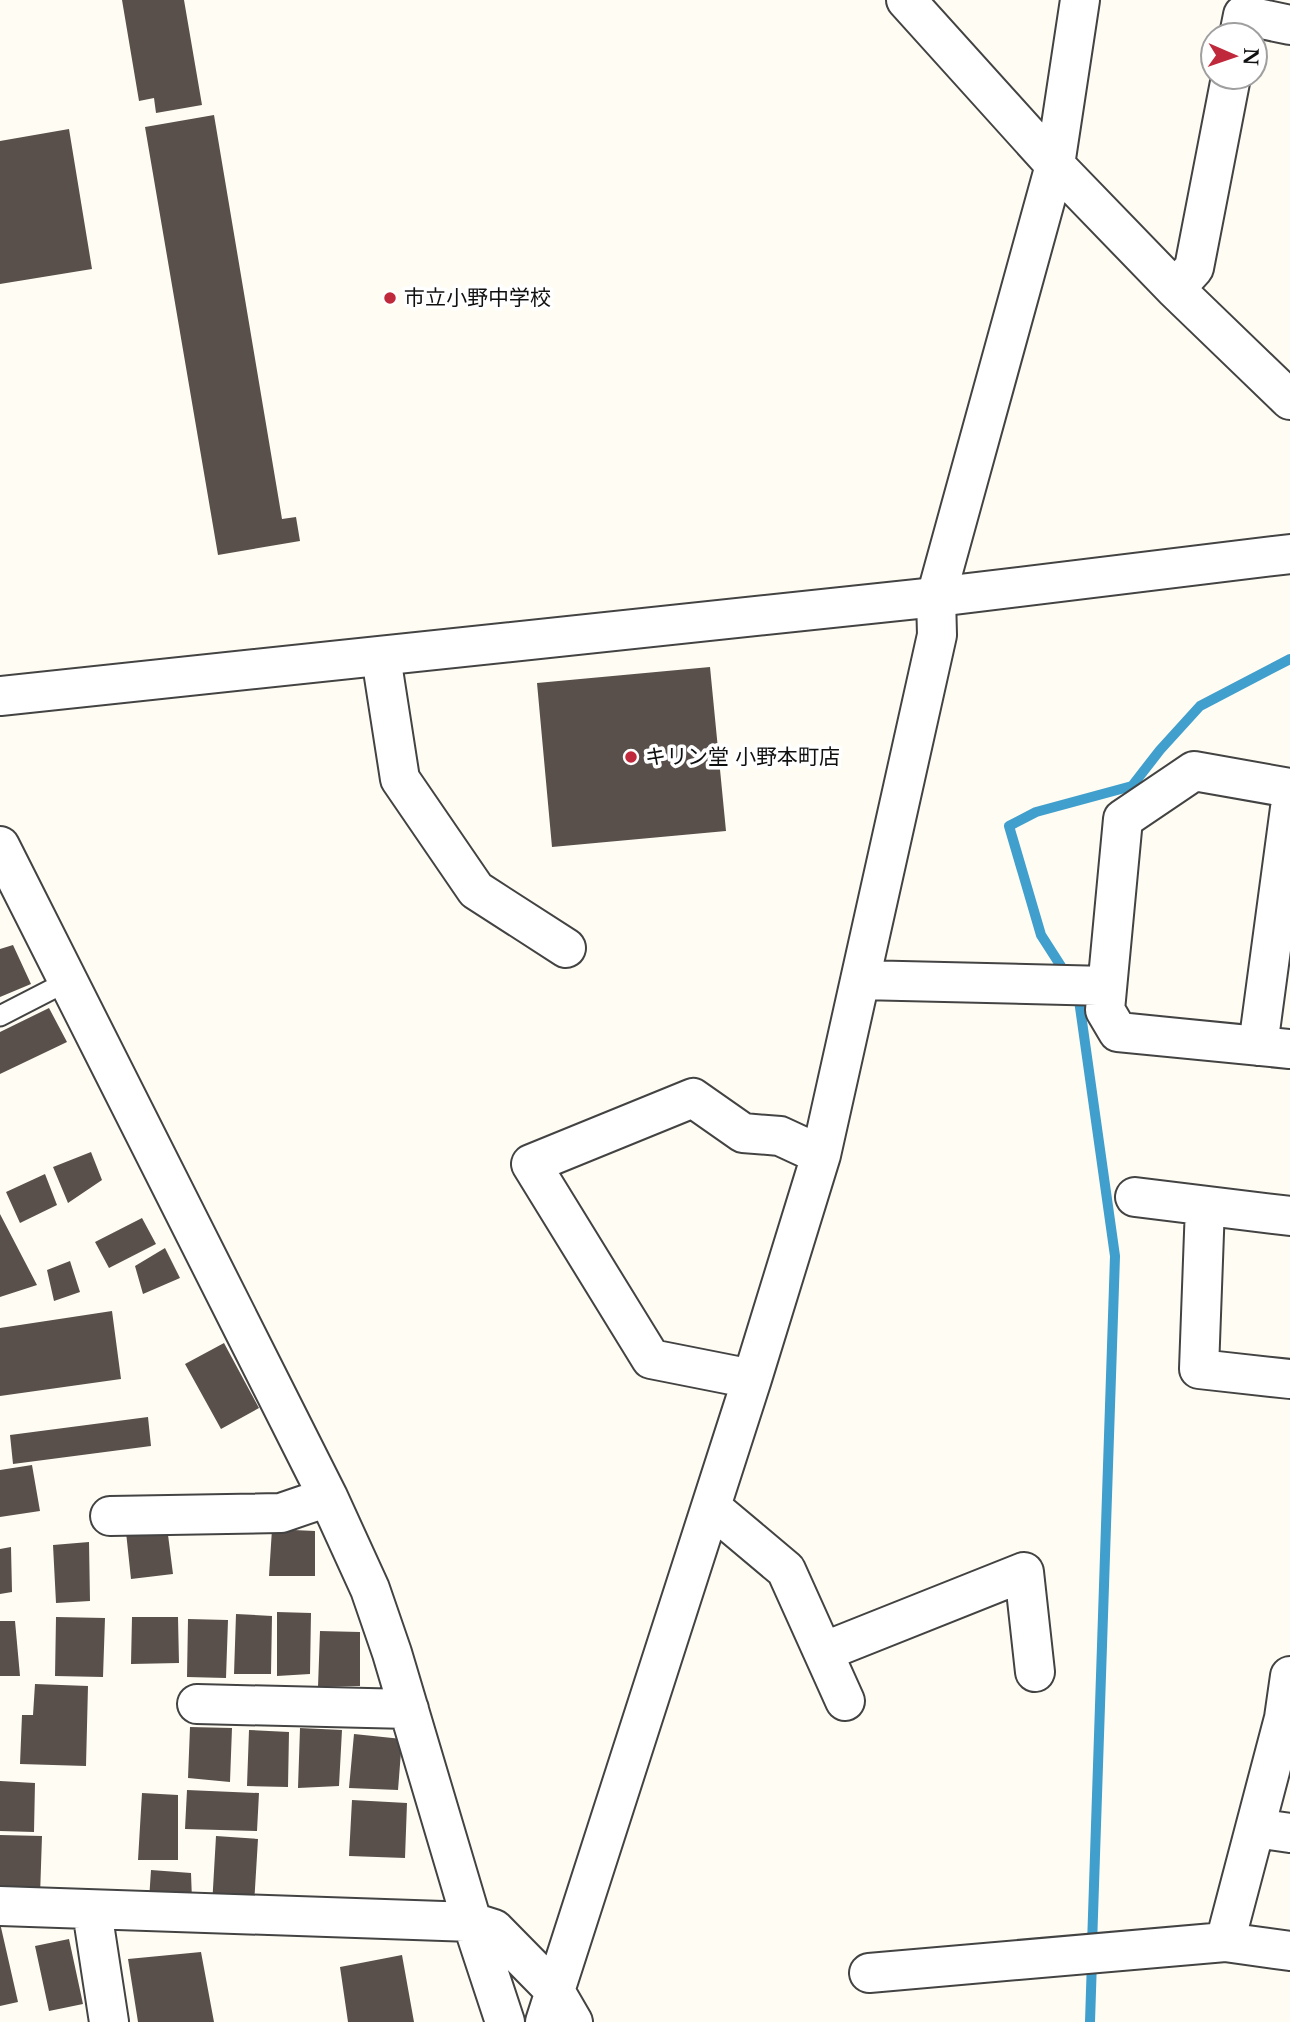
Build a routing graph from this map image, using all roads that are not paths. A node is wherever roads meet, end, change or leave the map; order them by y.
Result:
1 (906, 0) edge
2 (1080, 0) edge
3 (1241, 21) edge
4 (1290, 25) edge
5 (1228, 91) edge
6 (1055, 165) junction
7 (1175, 289) junction
8 (1282, 377) edge
9 (1290, 554) edge
10 (936, 597) junction
11 (381, 657) junction
12 (0, 696) edge
13 (1290, 788) edge
14 (1290, 808) edge
15 (0, 846) edge
16 (566, 948) dead end
17 (860, 979) junction
18 (68, 981) junction
19 (1107, 986) junction
20 (0, 1016) edge
21 (1274, 1047) edge
22 (821, 1155) junction
23 (1135, 1196) dead end
24 (1205, 1206) junction
25 (1290, 1216) edge
26 (751, 1379) junction
27 (1290, 1379) edge
28 (328, 1497) junction
29 (711, 1507) junction
30 (110, 1516) dead end
31 (823, 1652) junction
32 (1035, 1672) dead end
33 (1290, 1676) edge
34 (845, 1701) dead end
35 (197, 1704) dead end
36 (409, 1709) junction
37 (1273, 1831) edge
38 (0, 1906) edge
39 (92, 1911) junction
40 (472, 1922) junction
41 (1225, 1942) junction
42 (1290, 1951) edge
43 (869, 1973) dead end
44 (558, 2012) edge
45 (109, 2022) edge
46 (505, 2022) edge

1 - 6 street
2 - 6 street
3 - 4 street
5 - 7 street
6 - 7 street
6 - 10 street
7 - 8 street
9 - 10 street
10 - 11 street
10 - 17 street
11 - 12 street
11 - 16 street
13 - 19 street
14 - 21 street
15 - 18 street
17 - 19 street
17 - 22 street
18 - 20 lane
18 - 28 street
19 - 21 street
22 - 26 street
22 - 26 street
23 - 24 street
24 - 25 street
24 - 27 street
26 - 29 street
28 - 30 street
28 - 36 street
29 - 31 street
29 - 44 street
31 - 32 street
31 - 34 street
33 - 37 street
35 - 36 street
36 - 40 street
37 - 41 street
38 - 39 street
39 - 40 street
39 - 45 street
40 - 44 street
40 - 46 street
41 - 42 street
41 - 43 street

